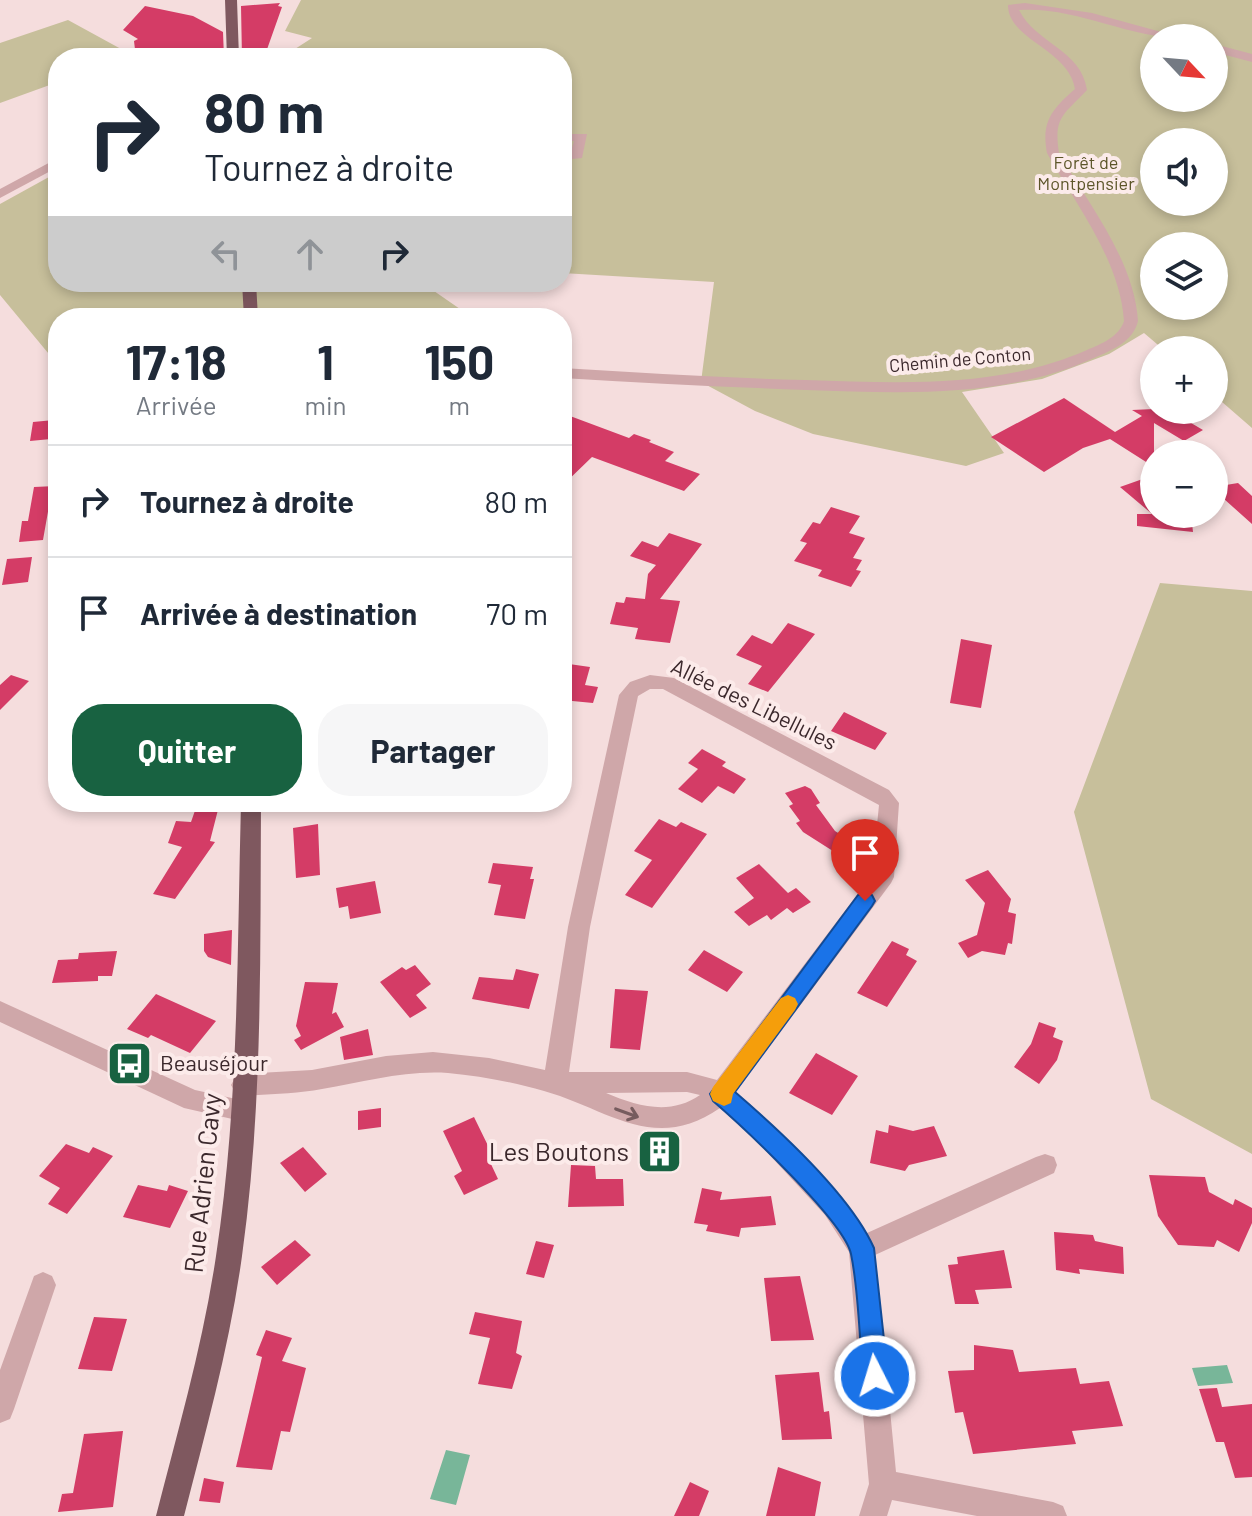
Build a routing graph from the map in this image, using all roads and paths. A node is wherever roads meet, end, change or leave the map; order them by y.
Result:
1 (231, 0) edge
2 (1140, 28) edge
3 (233, 48) edge
4 (1228, 52) edge
5 (1252, 58) edge
6 (572, 138) edge
7 (572, 155) edge
8 (48, 168) edge
9 (0, 194) edge
10 (572, 374) edge
11 (251, 812) edge
12 (0, 1011) edge
13 (555, 1084) junction
14 (721, 1094) junction
15 (242, 1097) junction
16 (1045, 1165) dead end
17 (862, 1248) junction
18 (43, 1285) dead end
19 (0, 1409) edge
20 (883, 1484) junction
21 (170, 1516) edge
22 (873, 1516) edge
23 (1053, 1516) edge

1 - 3 main road
2 - 10 street, Chemin de Conton
4 - 5 street
6 - 7 street
8 - 9 street
11 - 15 main road, Rue Adrien Cavy
12 - 15 street
13 - 14 street
13 -> 14 street
13 - 14 street, Allée des Libellules
13 - 15 street
14 - 17 street
15 - 21 main road, Rue Adrien Cavy
16 - 17 street
17 - 20 street
18 - 19 street
20 - 22 street
20 - 23 street

